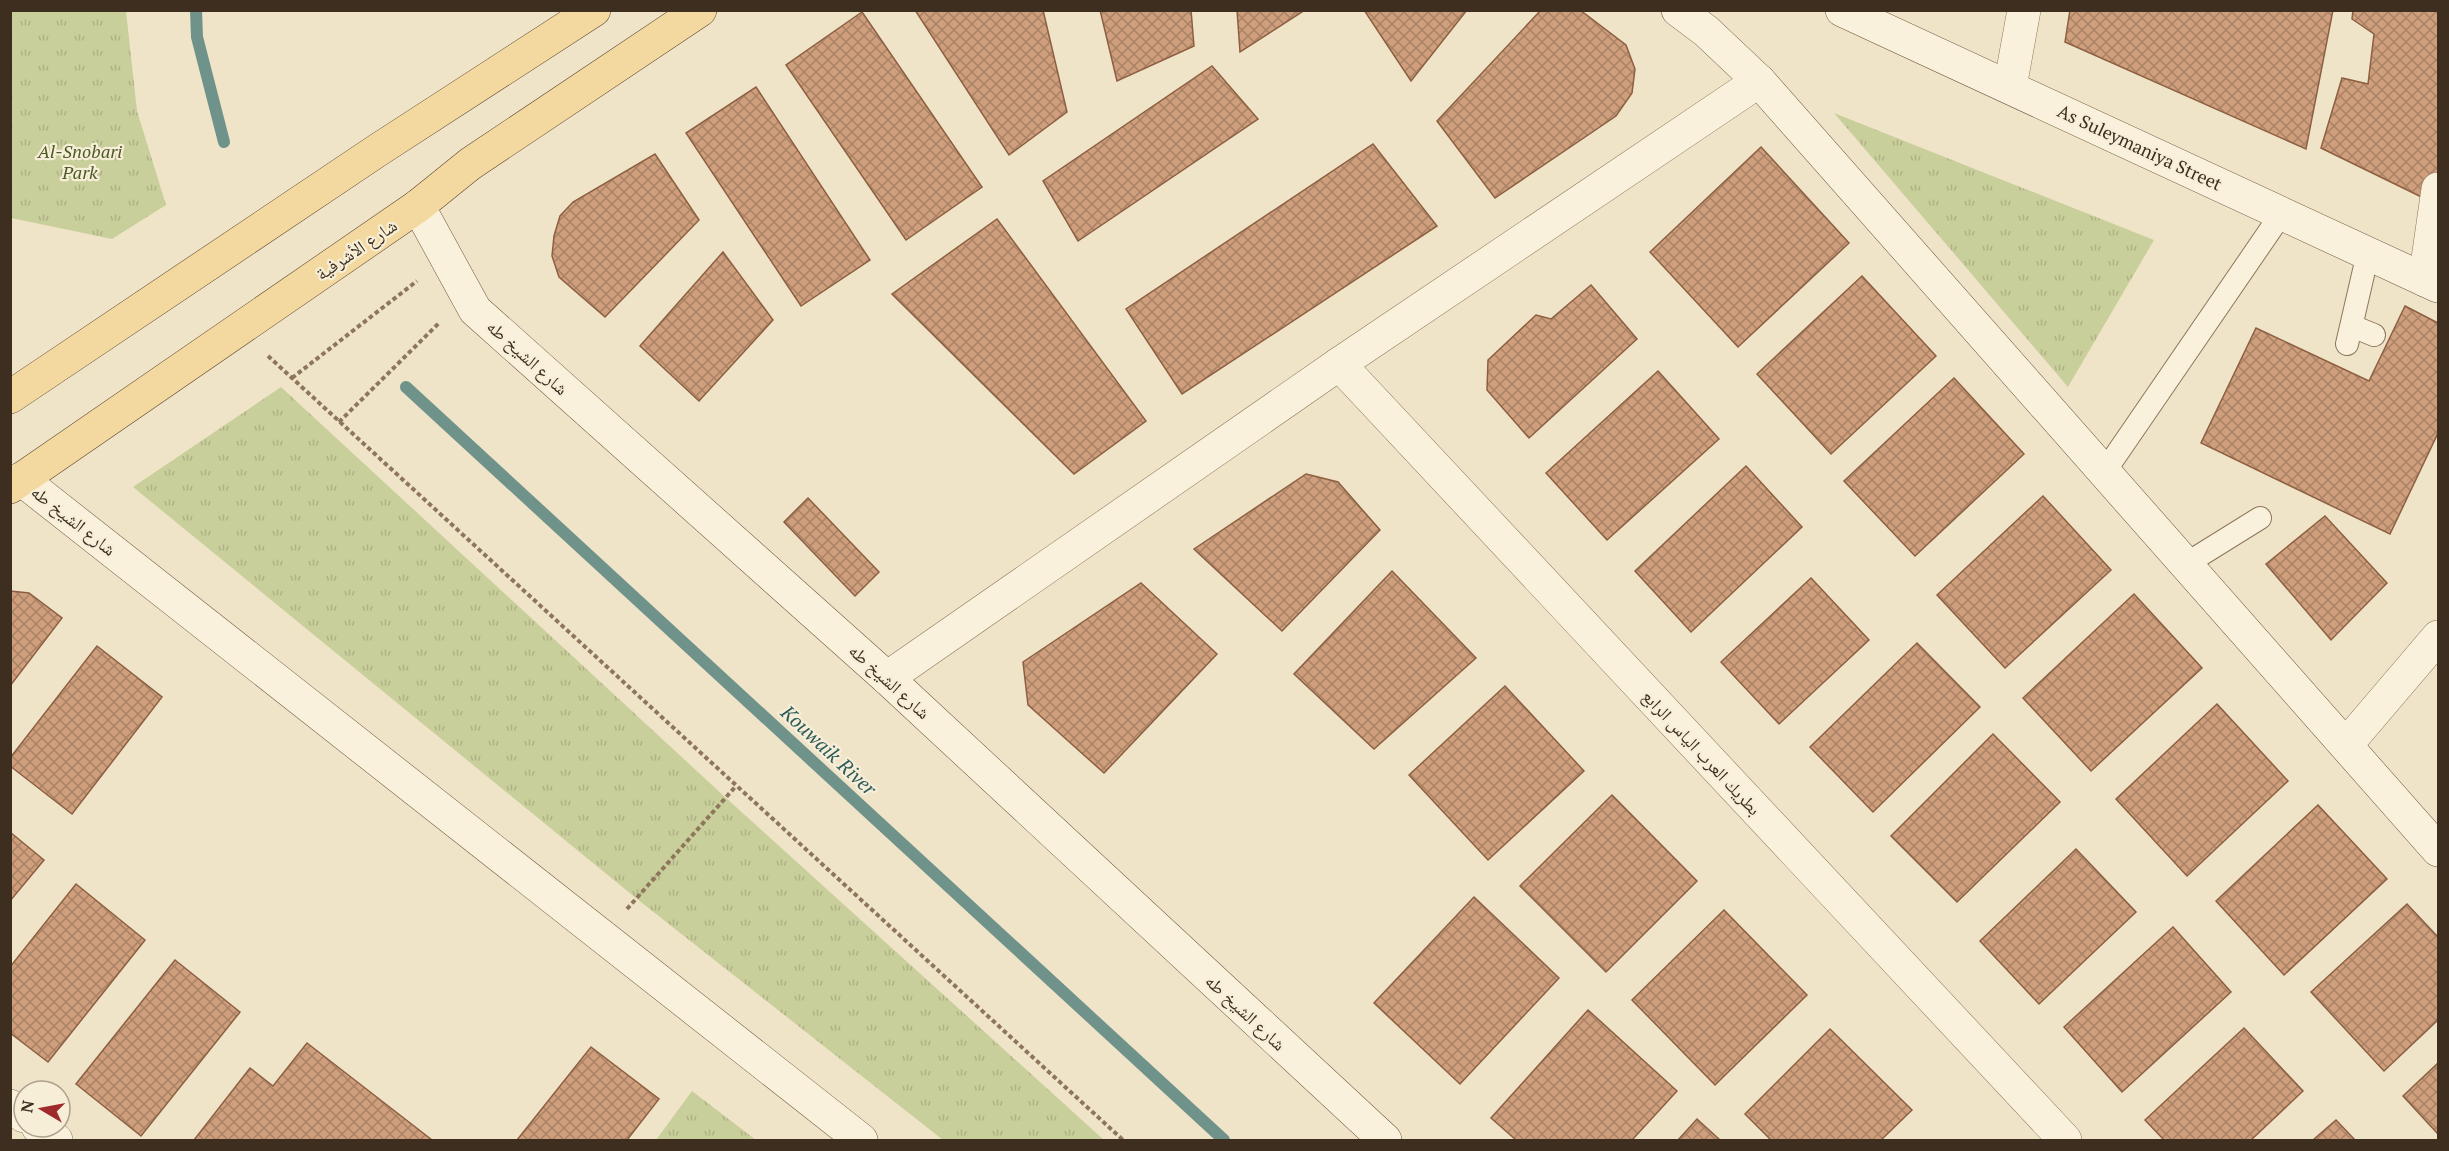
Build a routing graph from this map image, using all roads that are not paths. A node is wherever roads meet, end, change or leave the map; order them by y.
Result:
1 (594, 10) edge
2 (700, 10) edge
3 (1678, 10) edge
4 (1842, 10) edge
5 (2024, 10) edge
6 (1759, 81) junction
7 (2010, 87) junction
8 (2439, 189) edge
9 (418, 206) junction
10 (2282, 213) junction
11 (2368, 253) junction
12 (2432, 283) edge
13 (2374, 335) dead end
14 (1339, 364) junction
15 (10, 397) edge
16 (2105, 471) junction
17 (16, 483) edge
18 (2260, 518) dead end
19 (2186, 564) junction
20 (2439, 637) edge
21 (887, 678) junction
22 (2346, 745) junction
23 (2439, 850) edge
24 (861, 1140) edge
25 (1385, 1140) edge
26 (2065, 1140) edge

1 - 15 main road
2 - 9 main road, شارع الأشرفية
3 - 6 main road
4 - 7 main road, As Suleymaniya Street
5 - 7 main road
6 - 14 main road
6 - 16 main road
7 - 10 main road, As Suleymaniya Street
8 - 12 main road
9 - 17 main road, شارع الأشرفية
9 - 21 main road, شارع الشيخ طه
10 - 11 main road, As Suleymaniya Street
10 - 16 lane
11 - 12 main road, As Suleymaniya Street
11 - 13 lane
14 - 21 main road
14 - 26 main road, بطريك العرب الياس الرابع
16 - 19 main road
17 - 24 main road, شارع الشيخ طه
18 - 19 lane
19 - 22 main road
20 - 22 main road
21 - 25 main road, شارع الشيخ طه
22 - 23 main road

